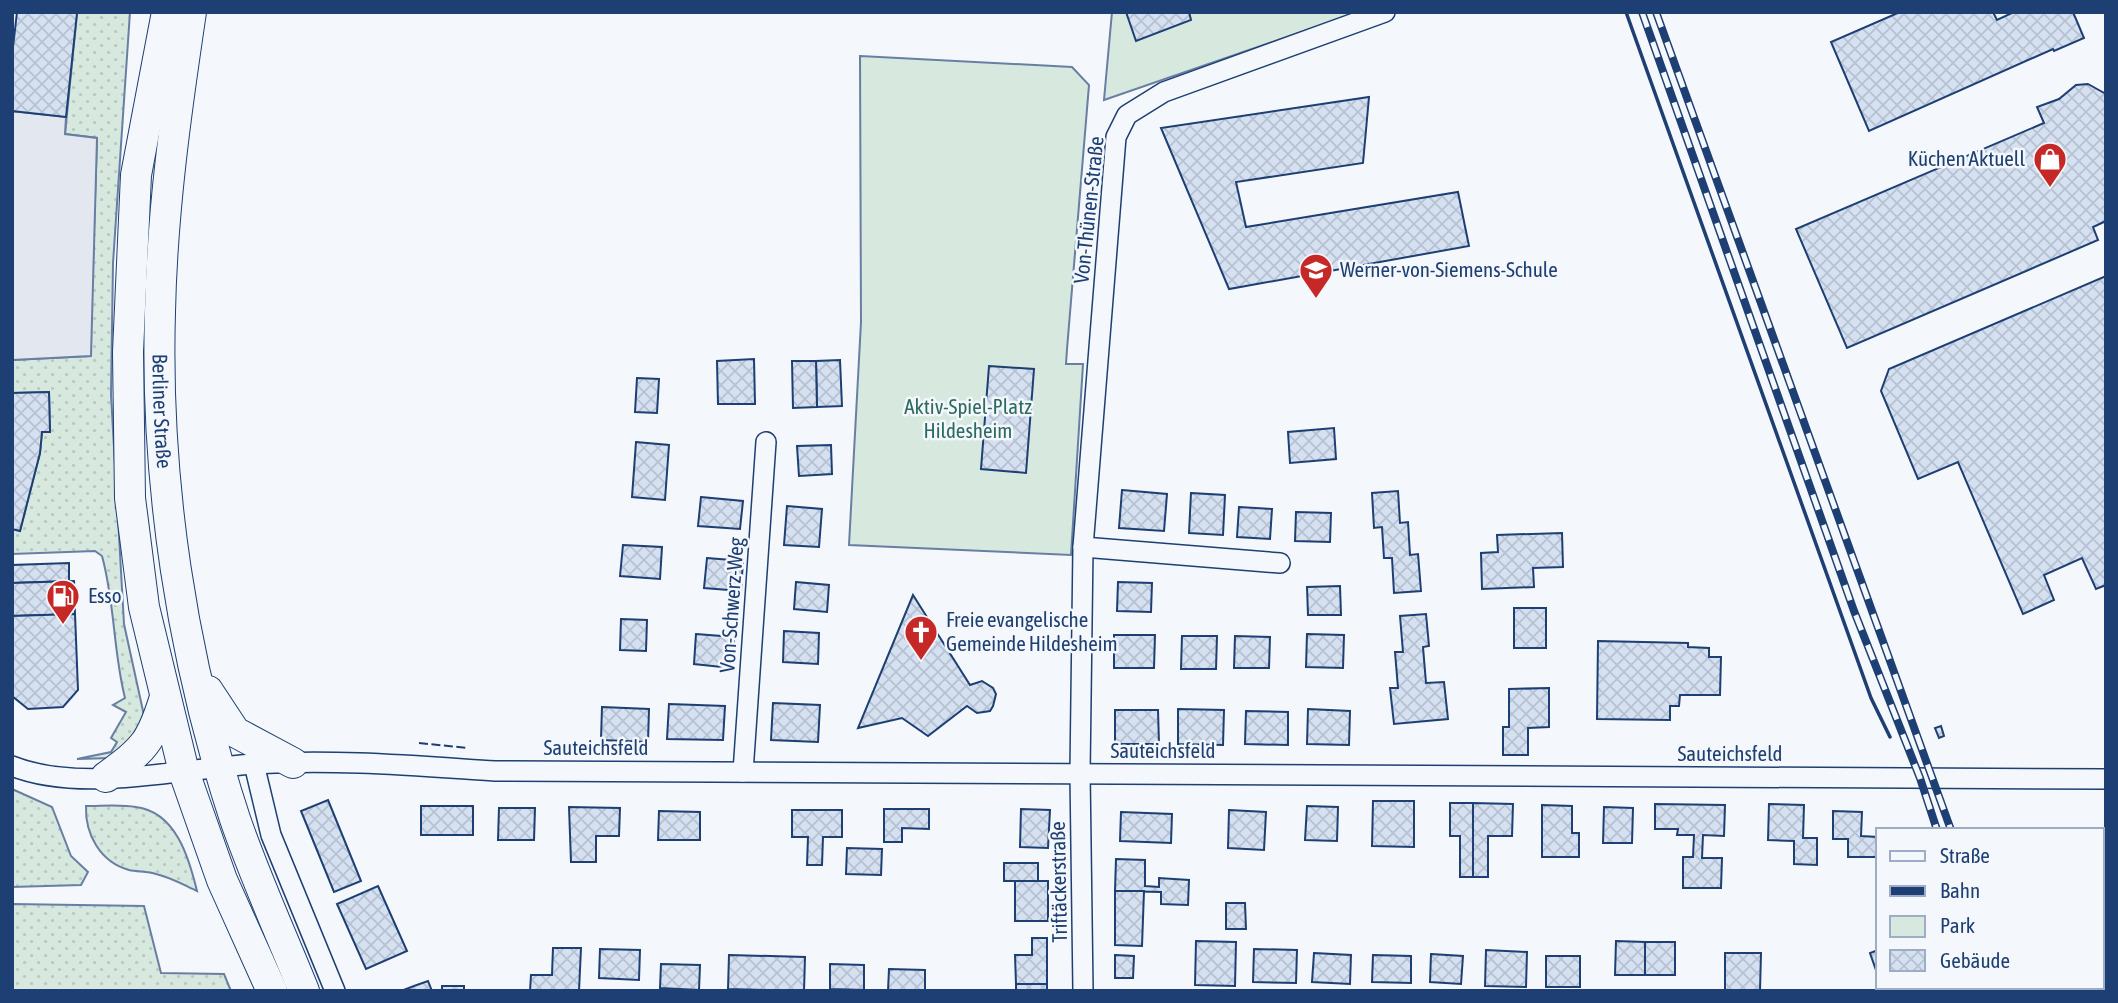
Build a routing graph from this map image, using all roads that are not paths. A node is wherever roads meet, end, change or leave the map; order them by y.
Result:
1 (145, 12) edge
2 (167, 12) edge
3 (191, 12) edge
4 (1385, 12) edge
5 (136, 176) junction
6 (766, 442) dead end
7 (1083, 547) junction
8 (1280, 563) dead end
9 (198, 677) junction
10 (165, 696) junction
11 (293, 763) junction
12 (254, 764) junction
13 (12, 766) edge
14 (221, 768) junction
15 (184, 772) junction
16 (743, 772) junction
17 (1080, 773) junction
18 (106, 777) junction
19 (2106, 779) edge
20 (272, 991) edge
21 (304, 991) edge
22 (335, 991) edge
23 (1083, 991) edge

1 - 5 main road
2 - 5 main road, Berliner Straße
3 - 9 main road, Berliner Straße
4 - 7 street, Von-Thünen-Straße
5 - 10 main road, Berliner Straße
6 - 16 street, Von-Schwerz-Weg
7 - 8 street
7 - 17 street, Von-Thünen-Straße
9 - 11 main road
9 - 14 main road, Berliner Straße
10 - 15 main road, Berliner Straße
10 - 18 main road
11 - 12 street, Sauteichsfeld
11 - 16 street, Sauteichsfeld
12 - 14 street, Sauteichsfeld
12 - 22 street
13 - 18 street
14 - 15 street
14 - 21 main road, Berliner Straße
15 - 18 street
15 - 20 main road, Berliner Straße
16 - 17 street, Sauteichsfeld
17 - 19 street, Sauteichsfeld
17 - 23 street, Triftäckerstraße

